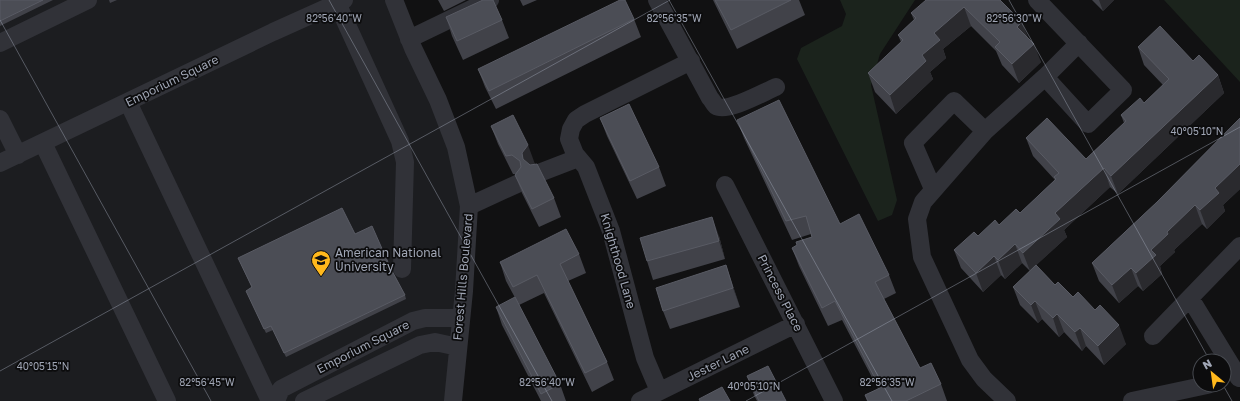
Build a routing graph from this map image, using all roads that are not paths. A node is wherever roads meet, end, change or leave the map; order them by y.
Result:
1 (88, 0) edge
2 (394, 0) edge
3 (490, 0) edge
4 (657, 0) edge
5 (1037, 0) edge
6 (340, 2) edge
7 (409, 39) junction
8 (0, 43) edge
9 (1078, 43) junction
10 (691, 62) junction
11 (1044, 78) junction
12 (776, 88) dead end
13 (128, 102) junction
14 (0, 119) edge
15 (986, 131) junction
16 (43, 143) junction
17 (18, 155) junction
18 (578, 158) junction
19 (0, 163) edge
20 (539, 173) edge
21 (517, 184) edge
22 (725, 185) dead end
23 (933, 189) junction
24 (469, 206) junction
25 (1240, 246) edge
26 (402, 269) dead end
27 (1190, 298) junction
28 (461, 318) junction
29 (796, 324) junction
30 (1153, 336) dead end
31 (458, 347) junction
32 (1234, 379) edge
33 (1192, 388) edge
34 (659, 391) junction
35 (167, 401) edge
36 (270, 401) edge
37 (276, 401) edge
38 (304, 401) edge
39 (453, 401) edge
40 (640, 401) edge
41 (834, 401) edge
42 (1006, 401) edge
43 (1132, 401) edge

1 - 8 street
2 - 7 street, Forest Hills Boulevard
3 - 7 street
4 - 10 street
5 - 9 street
6 - 13 street, Emporium Square
6 - 26 street
7 - 24 street, Forest Hills Boulevard
9 - 11 street
9 - 11 street
10 - 12 street
10 - 18 street, Knighthood Lane
11 - 15 street
13 - 16 street, Emporium Square
13 - 36 street
14 - 17 street
15 - 23 street
15 - 23 street
16 - 17 street, Emporium Square
16 - 35 street
17 - 19 street, Emporium Square
18 - 20 street
18 - 34 street, Knighthood Lane
21 - 24 street
22 - 29 street, Princess Place
23 - 42 street
24 - 28 street, Forest Hills Boulevard
25 - 27 street
27 - 30 street
27 - 32 street
28 - 31 street, Forest Hills Boulevard
28 - 37 street, Emporium Square
29 - 34 street, Jester Lane
29 - 41 street, Princess Place
31 - 38 street, Emporium Square
31 - 39 street, Forest Hills Boulevard
33 - 43 street
34 - 40 street, Jester Lane

